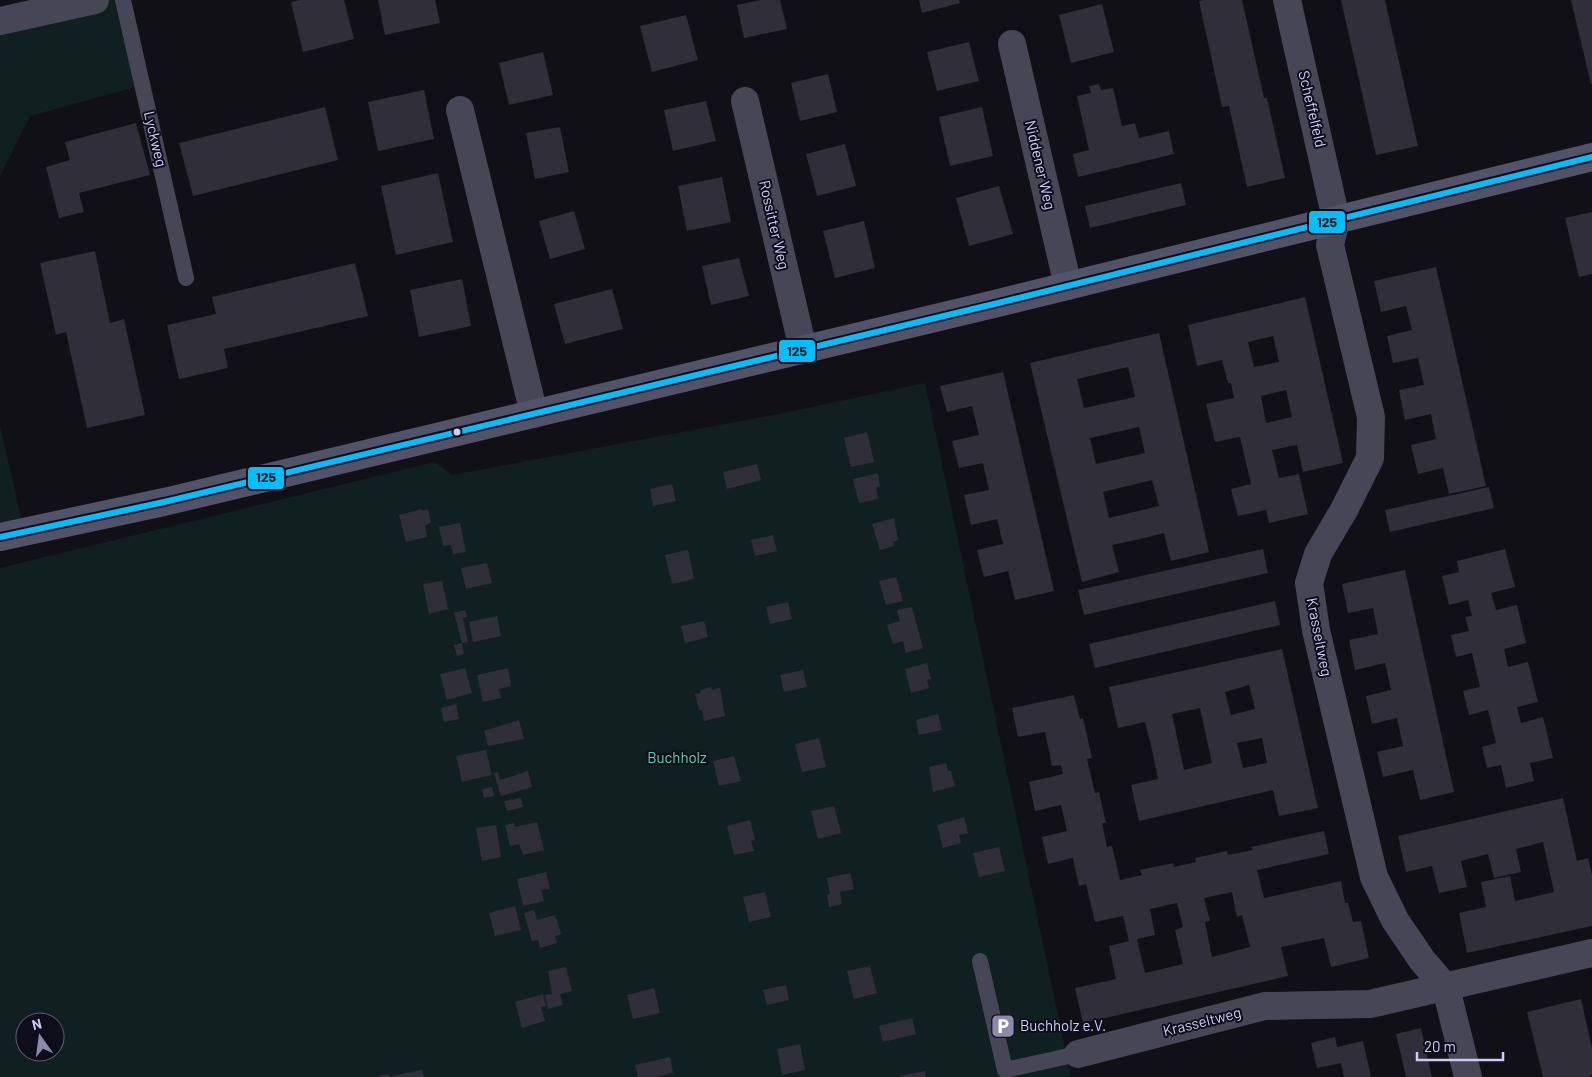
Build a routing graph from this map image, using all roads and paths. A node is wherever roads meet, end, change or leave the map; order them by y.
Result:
1 (94, 0) edge
2 (123, 0) edge
3 (1287, 0) edge
4 (0, 21) edge
5 (1012, 44) dead end
6 (745, 101) dead end
7 (460, 110) dead end
8 (1592, 157) edge
9 (1336, 219) junction
10 (186, 278) dead end
11 (1068, 286) junction
12 (803, 349) junction
13 (534, 414) junction
14 (0, 536) edge
15 (1592, 953) edge
16 (980, 962) dead end
17 (1446, 988) junction
18 (1078, 1054) joint
19 (1468, 1077) edge

1 - 4 street
2 - 10 lane, Lyckweg
3 - 9 street, Scheffelfeld
5 - 11 street, Niddener Weg
6 - 12 street, Rossitter Weg
7 - 13 street
8 - 9 street
9 - 11 street
9 - 17 street, Krasseltweg
11 - 12 street
12 - 13 street
13 - 14 street
15 - 17 street, Krasseltweg
16 - 18 lane
17 - 18 street, Krasseltweg
17 - 19 street

